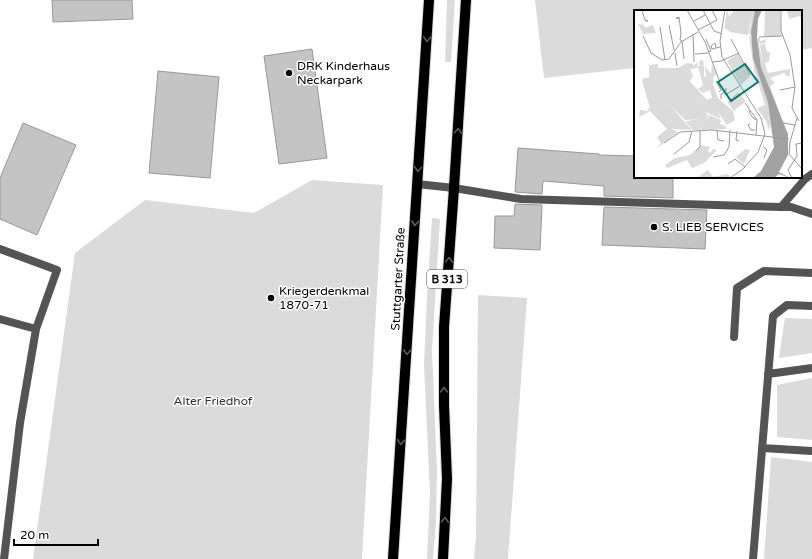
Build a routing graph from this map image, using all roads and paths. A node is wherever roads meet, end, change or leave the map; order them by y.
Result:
1 (430, 0) edge
2 (466, 0) edge
3 (812, 174) edge
4 (417, 184) junction
5 (454, 188) junction
6 (781, 207) junction
7 (812, 214) edge
8 (0, 249) edge
9 (812, 273) edge
10 (812, 306) edge
11 (0, 319) edge
12 (36, 329) junction
13 (734, 337) dead end
14 (812, 368) edge
15 (768, 374) junction
16 (762, 448) junction
17 (812, 452) edge
18 (4, 559) edge
19 (393, 559) edge
20 (443, 559) edge
21 (753, 559) edge

1 -> 4 main road, Stuttgarter Straße / B 313
5 -> 2 main road, B 313
3 - 6 street
4 - 5 street
4 -> 19 main road, Stuttgarter Straße / B 313
5 - 6 street
20 -> 5 main road, B 313
6 - 7 street
8 - 12 street
9 - 13 street
10 - 15 street
11 - 12 street
12 - 18 street
14 - 15 street
15 - 16 street
16 - 17 street
16 - 21 street

